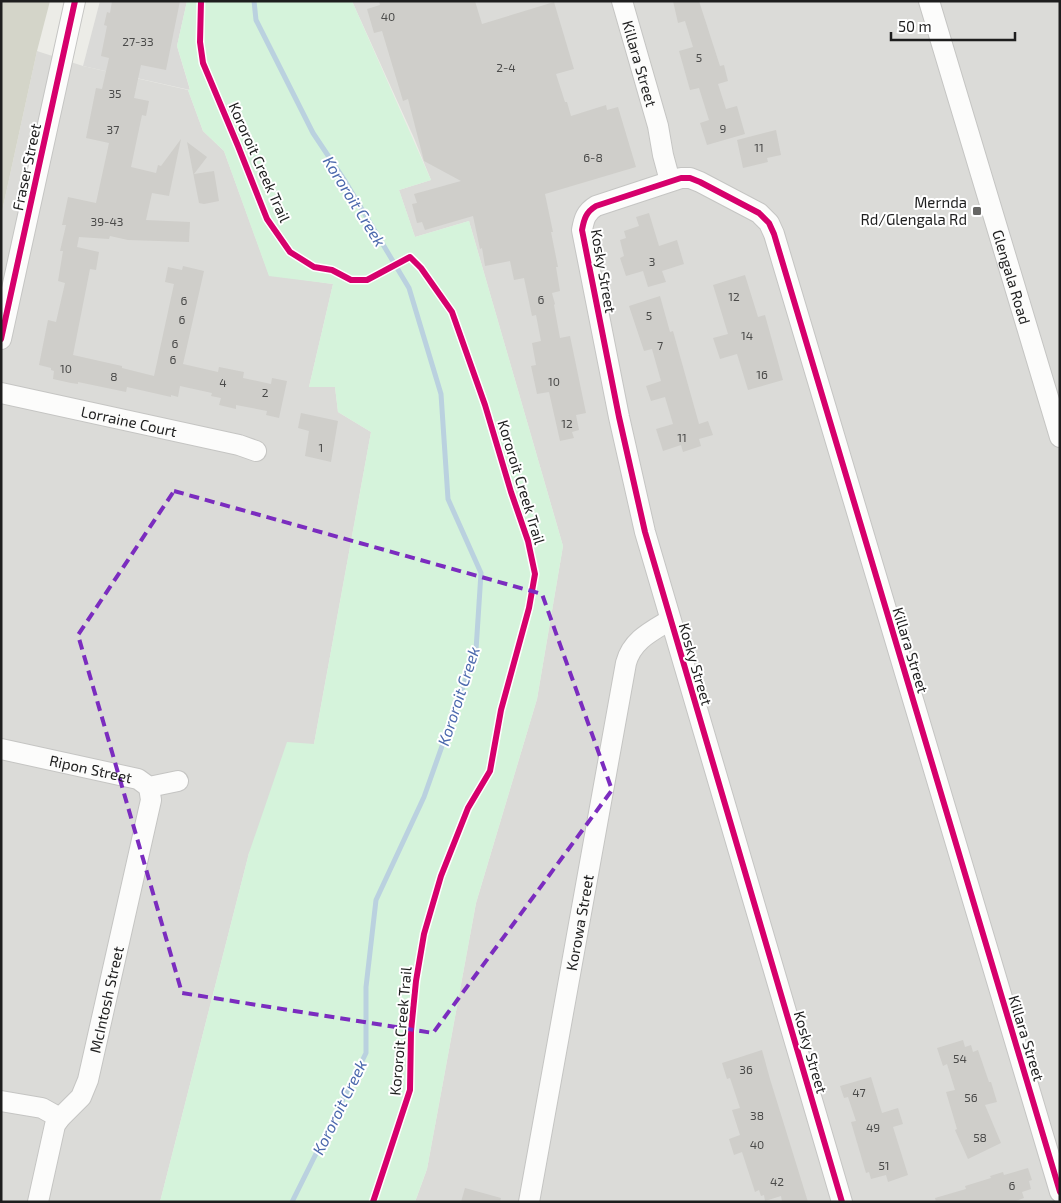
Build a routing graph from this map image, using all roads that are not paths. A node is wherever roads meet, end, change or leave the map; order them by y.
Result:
1 (74, 1) edge
2 (622, 1) edge
3 (929, 1) edge
4 (676, 180) junction
5 (1, 339) edge
6 (1, 393) edge
7 (1060, 437) edge
8 (256, 450) dead end
9 (672, 628) junction
10 (1, 749) edge
11 (178, 781) dead end
12 (149, 788) junction
13 (1, 1100) edge
14 (58, 1122) junction
15 (1060, 1192) edge
16 (38, 1202) edge
17 (529, 1202) edge
18 (842, 1202) edge

1 - 5 street, Fraser Street
2 - 4 street, Killara Street
3 - 7 street, Glengala Road
4 - 9 street, Kosky Street
4 - 15 street, Killara Street
6 - 8 street, Lorraine Court
9 - 17 street, Korowa Street
9 - 18 street, Kosky Street
10 - 12 street, Ripon Street
11 - 12 street, Ripon Street
12 - 14 street, McIntosh Street
13 - 14 street
14 - 16 street

